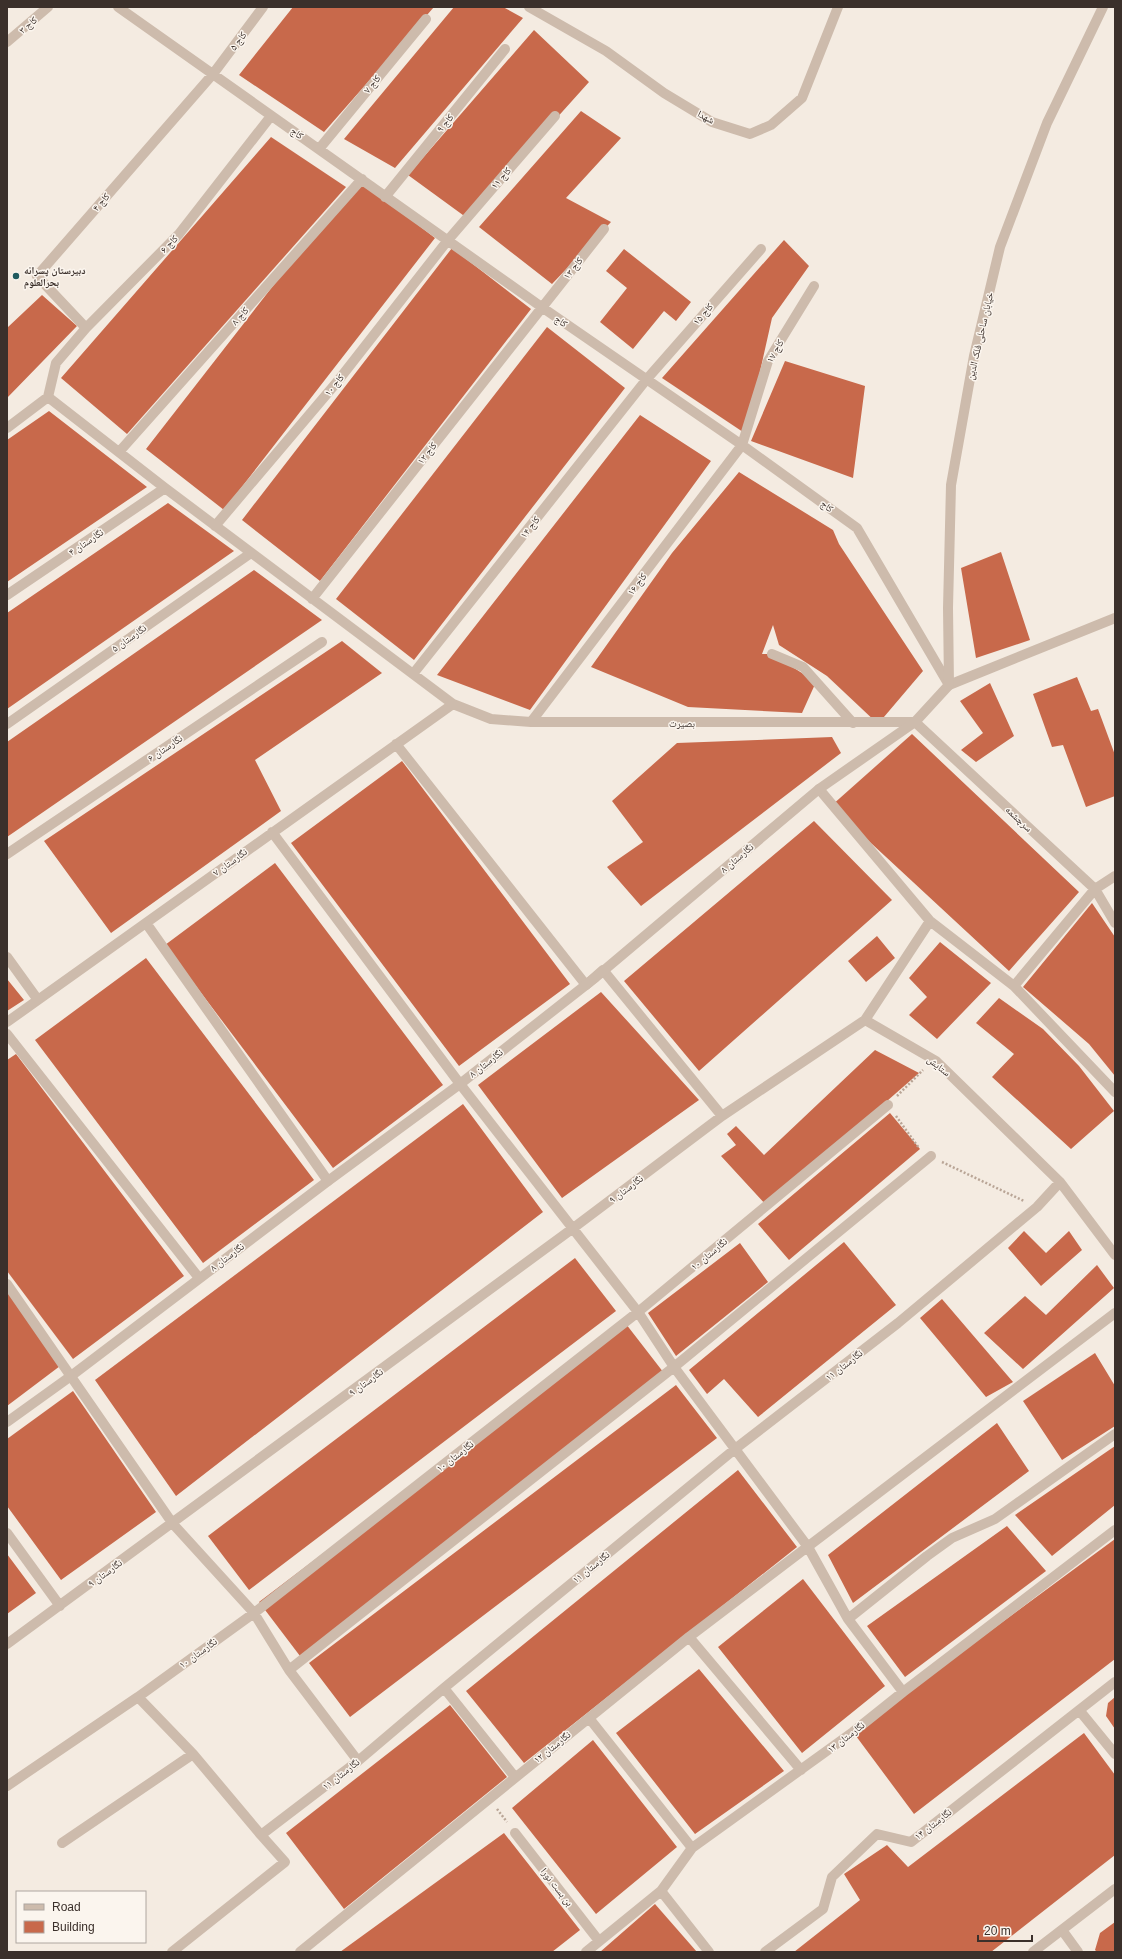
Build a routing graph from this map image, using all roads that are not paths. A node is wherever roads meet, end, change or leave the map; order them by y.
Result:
1 (48, 7) edge
2 (118, 7) edge
3 (263, 7) edge
4 (529, 7) edge
5 (838, 7) edge
6 (1103, 7) edge
7 (426, 19) dead end
8 (7, 42) edge
9 (505, 48) dead end
10 (213, 74) junction
11 (271, 116) junction
12 (555, 116) dead end
13 (319, 149) junction
14 (362, 179) junction
15 (385, 197) junction
16 (604, 229) dead end
17 (448, 240) junction
18 (761, 248) dead end
19 (814, 286) dead end
20 (543, 308) junction
21 (86, 328) junction
22 (646, 380) junction
23 (48, 397) junction
24 (7, 428) edge
25 (742, 445) junction
26 (118, 452) junction
27 (165, 488) junction
28 (215, 526) junction
29 (251, 553) junction
30 (7, 595) edge
31 (312, 599) junction
32 (1115, 618) edge
33 (322, 642) dead end
34 (772, 654) dead end
35 (413, 674) junction
36 (949, 685) junction
37 (453, 704) junction
38 (531, 722) junction
39 (914, 722) junction
40 (853, 723) junction
41 (7, 724) edge
42 (396, 744) junction
43 (819, 789) junction
44 (272, 832) junction
45 (7, 854) edge
46 (1115, 876) edge
47 (1095, 889) junction
48 (930, 921) junction
49 (146, 923) junction
50 (1115, 923) edge
51 (7, 958) edge
52 (603, 970) junction
53 (586, 985) junction
54 (1014, 986) junction
55 (38, 1000) junction
56 (865, 1020) junction
57 (7, 1022) edge
58 (7, 1034) edge
59 (460, 1084) junction
60 (1115, 1092) edge
61 (888, 1105) road end
62 (722, 1116) junction
63 (931, 1156) road end
64 (328, 1181) junction
65 (1060, 1182) junction
66 (572, 1230) junction
67 (1115, 1254) edge
68 (199, 1278) junction
69 (7, 1284) edge
70 (638, 1312) junction
71 (1115, 1313) edge
72 (674, 1367) junction
73 (71, 1376) junction
74 (7, 1422) edge
75 (1115, 1434) edge
76 (735, 1449) junction
77 (173, 1524) junction
78 (1115, 1530) edge
79 (7, 1533) edge
80 (808, 1547) junction
81 (60, 1606) junction
82 (254, 1613) junction
83 (848, 1619) junction
84 (688, 1637) junction
85 (7, 1644) edge
86 (289, 1670) junction
87 (1115, 1682) edge
88 (444, 1688) junction
89 (902, 1692) junction
90 (138, 1697) junction
91 (1079, 1710) junction
92 (589, 1718) junction
93 (193, 1754) junction
94 (1115, 1754) edge
95 (358, 1761) junction
96 (801, 1770) junction
97 (516, 1777) junction
98 (7, 1786) edge
99 (515, 1833) road end
100 (261, 1835) junction
101 (62, 1843) dead end
102 (692, 1848) junction
103 (1115, 1889) edge
104 (660, 1891) junction
105 (1062, 1930) junction
106 (599, 1941) junction
107 (172, 1952) edge
108 (300, 1952) edge
109 (586, 1952) edge
110 (709, 1952) edge
111 (765, 1952) edge
112 (1033, 1952) edge
113 (1078, 1952) edge

1 - 8 street, کاج ۳
2 - 10 street, کاج
3 - 10 street, کاج ۵
4 - 5 street, شهدا
6 - 36 street, خیابان ساحلی فلک الدین
7 - 13 street, کاج ۷
9 - 15 street, کاج ۹
10 - 11 street, کاج
10 - 21 street, کاج ۴
11 - 13 street, کاج
11 - 21 street, کاج ۶
12 - 17 street, کاج ۱۱
13 - 14 street, کاج
14 - 15 street, کاج
14 - 26 street, کاج ۸
15 - 17 street, کاج
16 - 20 street, کاج ۱۳
17 - 20 street, کاج
17 - 28 street, کاج ۱۰
18 - 22 street, کاج ۱۵
19 - 25 street, کاج ۱۷
20 - 22 street, کاج
20 - 31 street, کاج ۱۲
21 - 23 street, کاج ۶
22 - 25 street, کاج
22 - 35 street, کاج ۱۴
23 - 24 street
23 - 26 street, بصیرت
25 - 36 street, کاج
25 - 38 street, کاج ۱۶
26 - 27 street, بصیرت
27 - 28 street, بصیرت
27 - 30 street, نگارستان ۴
28 - 29 street, بصیرت
29 - 31 street, بصیرت
29 - 41 street, نگارستان ۵
31 - 35 street, بصیرت
32 - 36 street
33 - 45 street, نگارستان ۶
34 - 40 street
35 - 37 street, بصیرت
36 - 39 street, نگارستان ۸
37 - 38 street, بصیرت
37 - 42 street, نگارستان ۷
38 - 40 street, بصیرت
39 - 40 street, بصیرت
39 - 43 street, نگارستان ۸
39 - 47 street, سرچشمه
42 - 44 street, نگارستان ۷
42 - 53 street
43 - 48 street
43 - 52 street, نگارستان ۸
44 - 49 street, نگارستان ۷
44 - 59 street
46 - 47 street
47 - 50 street, سرچشمه
47 - 54 street
48 - 54 street
48 - 56 street
49 - 55 street, نگارستان ۷
49 - 64 street
51 - 55 street
52 - 53 street, نگارستان ۸
52 - 62 street
53 - 59 street, نگارستان ۸
54 - 60 street
55 - 57 street, نگارستان ۷
56 - 62 street
56 - 65 street, ستایش
58 - 68 street
59 - 64 street, نگارستان ۸
59 - 66 street
61 - 70 street, نگارستان ۱۰
62 - 66 street, نگارستان ۹
63 - 72 street
64 - 68 street, نگارستان ۸
65 - 67 street, ستایش
65 - 76 street, نگارستان ۱۱
66 - 70 street
66 - 77 street, نگارستان ۹
68 - 73 street, نگارستان ۸
69 - 73 street
70 - 72 street
70 - 82 street, نگارستان ۱۰
71 - 80 street, نگارستان ۱۲
72 - 76 street
72 - 86 street
73 - 74 street, نگارستان ۸
73 - 77 street
75 - 83 street
76 - 80 street
76 - 88 street, نگارستان ۱۱
77 - 81 street, نگارستان ۹
77 - 82 street
78 - 89 street, نگارستان ۱۳
79 - 81 street
80 - 83 street
80 - 84 street, نگارستان ۱۲
81 - 85 street, نگارستان ۹
82 - 86 street
82 - 90 street, نگارستان ۱۰
83 - 89 street
84 - 92 street, نگارستان ۱۲
84 - 96 street
86 - 95 street
87 - 91 street, نگارستان ۱۴
88 - 95 street, نگارستان ۱۱
88 - 97 street
89 - 96 street, نگارستان ۱۳
90 - 93 street
90 - 98 street, نگارستان ۱۰
91 - 94 street
91 - 111 street, نگارستان ۱۴
92 - 97 street, نگارستان ۱۲
92 - 102 street
93 - 100 street
93 - 101 street
95 - 100 street, نگارستان ۱۱
96 - 102 street, نگارستان ۱۳
97 - 108 street, نگارستان ۱۲
99 - 106 street, بن بست نورا
100 - 107 street
102 - 104 street, نگارستان ۱۳
103 - 105 street
104 - 106 street, نگارستان ۱۳
104 - 110 street
105 - 112 street
105 - 113 street
106 - 109 street, نگارستان ۱۳

